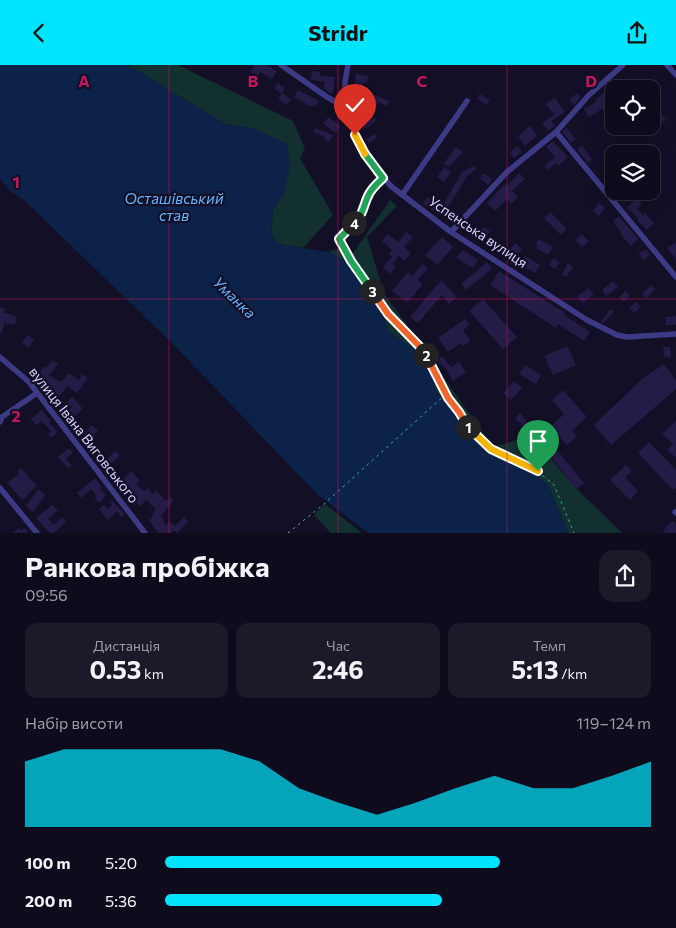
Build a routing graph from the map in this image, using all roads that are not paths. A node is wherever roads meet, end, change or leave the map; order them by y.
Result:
1 (281, 65) edge
2 (348, 65) edge
3 (622, 65) edge
4 (667, 65) edge
5 (676, 75) edge
6 (467, 101) dead end
7 (346, 108) junction
8 (556, 131) junction
9 (402, 195) junction
10 (451, 232) junction
11 (676, 277) edge
12 (676, 334) edge
13 (0, 357) edge
14 (38, 393) junction
15 (0, 422) edge
16 (0, 488) edge
17 (37, 533) edge
18 (145, 533) edge

1 - 7 street
2 - 7 street, Успенська вулиця
3 - 8 street
4 - 5 street
6 - 9 street
7 - 9 street, Успенська вулиця
8 - 10 street
8 - 11 street
9 - 10 street, Успенська вулиця
10 - 12 street, Успенська вулиця
13 - 14 street, вулиця Івана Виговського
14 - 15 street
14 - 18 street, вулиця Івана Виговського
16 - 17 street

